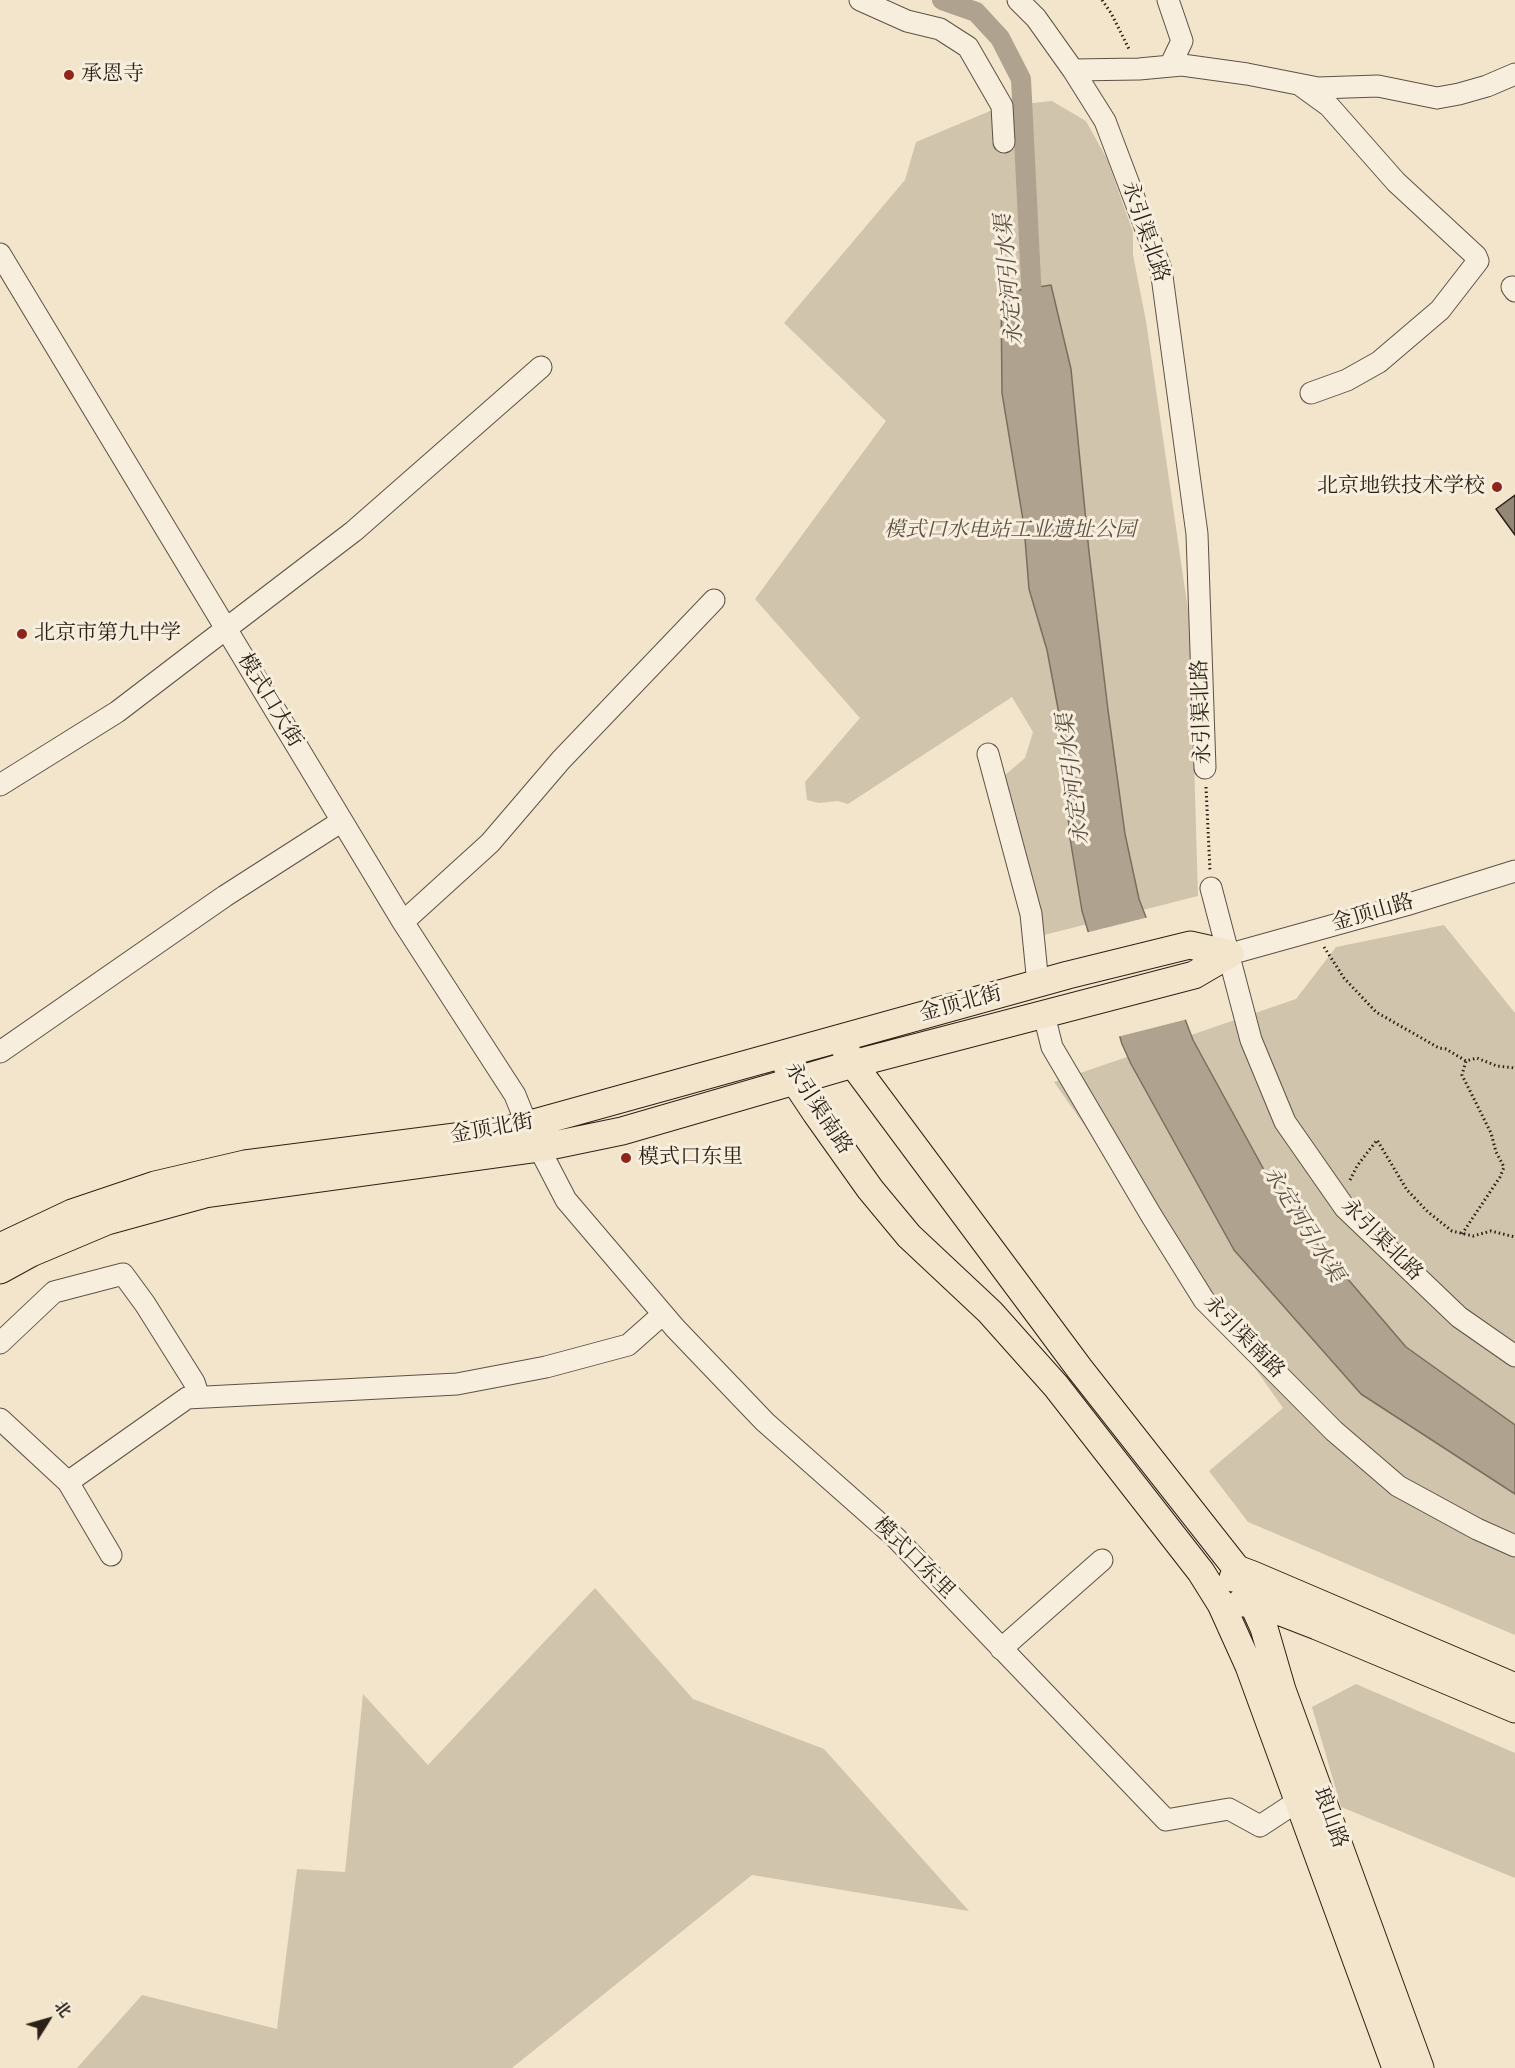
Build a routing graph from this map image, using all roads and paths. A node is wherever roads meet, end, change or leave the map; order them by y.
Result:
1 (860, 0) edge
2 (1018, 0) edge
3 (1102, 0) edge
4 (1168, 0) edge
5 (1170, 66) junction
6 (1139, 69) junction
7 (1073, 70) junction
8 (1515, 74) edge
9 (1300, 85) junction
10 (1004, 142) dead end
11 (0, 254) edge
12 (541, 367) dead end
13 (1311, 393) dead end
14 (714, 600) dead end
15 (226, 629) junction
16 (988, 754) dead end
17 (1205, 768) joint
18 (0, 785) edge
19 (342, 821) junction
20 (1515, 871) edge
21 (1211, 888) joint
22 (404, 922) junction
23 (1317, 930) junction
24 (1230, 954) junction
25 (1038, 984) junction
26 (1044, 1015) junction
27 (838, 1038) junction
28 (0, 1052) edge
29 (782, 1054) junction
30 (1466, 1061) junction
31 (853, 1064) junction
32 (1515, 1068) edge
33 (794, 1080) junction
34 (534, 1137) junction
35 (1334, 1192) junction
36 (1462, 1234) junction
37 (1515, 1237) edge
38 (0, 1246) edge
39 (0, 1270) edge
40 (663, 1314) junction
41 (0, 1343) edge
42 (1515, 1356) edge
43 (199, 1397) junction
44 (0, 1419) edge
45 (68, 1482) junction
46 (1515, 1546) edge
47 (111, 1556) dead end
48 (1102, 1560) dead end
49 (1237, 1569) junction
50 (1253, 1603) junction
51 (1221, 1604) junction
52 (1001, 1649) junction
53 (1515, 1687) edge
54 (1515, 1709) edge
55 (1298, 1801) junction
56 (1396, 2068) edge
57 (1420, 2068) edge

1 - 10 street
2 - 7 street, 永引渠北路
3 - 6 path
4 - 5 street
5 - 6 street
5 - 9 street
6 - 7 street
7 - 17 street, 永引渠北路
8 - 9 street
9 - 13 street
11 - 15 street, 模式口大街
12 - 15 street
14 - 22 street
15 - 18 street
15 - 19 street, 模式口大街
16 - 25 street
17 - 21 path, 永引渠北路
19 - 22 street, 模式口大街
19 - 28 street
20 - 23 street, 金顶山路
21 - 24 street, 永引渠北路
22 - 34 street, 模式口大街
23 - 24 street, 金顶山路
23 - 30 path
24 - 25 main road, 金顶北街
24 - 26 main road, 金顶北街
24 - 35 street, 永引渠北路
25 - 27 main road, 金顶北街
26 - 31 main road, 金顶北街
26 - 46 street, 永引渠南路
27 - 29 main road, 金顶北街
27 - 31 main road
29 - 33 main road, 永引渠南路
29 - 34 main road, 金顶北街
30 - 32 path
30 - 36 path
31 - 33 main road, 金顶北街
31 - 49 main road
33 - 34 main road, 金顶北街
33 - 51 main road, 永引渠南路
34 - 38 main road, 金顶北街
34 - 39 main road, 金顶北街
34 - 40 street, 模式口东里
35 - 36 path
35 - 42 street, 永引渠北路
36 - 37 path
40 - 43 street
40 - 52 street, 模式口东里
41 - 43 street
43 - 45 street
44 - 45 street
45 - 47 street
48 - 52 street
49 - 50 main road, 琅山路
49 - 51 main road
49 - 53 main road
50 - 51 main road
50 - 54 main road
50 - 57 main road, 琅山路
51 - 55 main road, 琅山路
52 - 55 street, 模式口东里
55 - 56 main road, 琅山路

